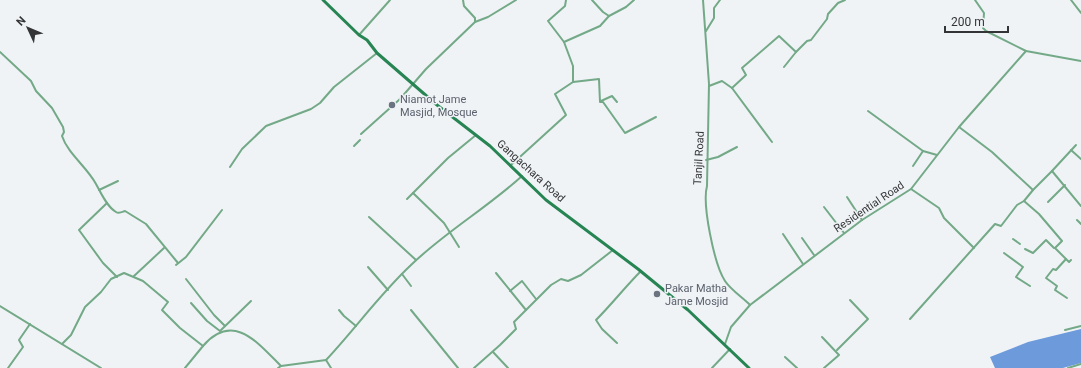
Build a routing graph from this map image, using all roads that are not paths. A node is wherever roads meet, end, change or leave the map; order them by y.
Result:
1 (323, 0) edge
2 (390, 0) edge
3 (463, 0) edge
4 (516, 0) edge
5 (566, 0) edge
6 (592, 0) edge
7 (634, 0) edge
8 (703, 0) edge
9 (720, 0) edge
10 (845, 0) edge
11 (975, 0) edge
12 (1071, 0) edge
13 (1081, 13) edge
14 (609, 16) junction
15 (475, 22) junction
16 (706, 32) junction
17 (359, 35) junction
18 (564, 42) junction
19 (1026, 51) junction
20 (0, 52) edge
21 (377, 52) junction
22 (796, 52) junction
23 (1081, 61) edge
24 (784, 67) dead end
25 (573, 82) junction
26 (414, 84) junction
27 (709, 86) junction
28 (732, 88) junction
29 (600, 102) junction
30 (616, 102) dead end
31 (868, 111) dead end
32 (656, 117) dead end
33 (959, 127) junction
34 (362, 134) dead end
35 (476, 135) junction
36 (360, 140) dead end
37 (772, 142) dead end
38 (1076, 145) dead end
39 (354, 146) dead end
40 (737, 147) dead end
41 (1071, 150) junction
42 (923, 151) junction
43 (937, 155) junction
44 (1081, 159) edge
45 (706, 160) junction
46 (511, 165) junction
47 (913, 166) dead end
48 (230, 167) dead end
49 (1052, 171) junction
50 (522, 176) junction
51 (118, 181) dead end
52 (1065, 185) junction
53 (911, 189) junction
54 (99, 190) junction
55 (1033, 190) junction
56 (413, 193) junction
57 (847, 197) dead end
58 (407, 199) dead end
59 (1024, 201) junction
60 (1048, 202) dead end
61 (107, 203) junction
62 (1081, 206) edge
63 (824, 207) dead end
64 (222, 210) dead end
65 (369, 217) dead end
66 (862, 220) junction
67 (1077, 220) dead end
68 (1081, 224) edge
69 (450, 233) junction
70 (844, 233) junction
71 (783, 234) dead end
72 (802, 238) dead end
73 (1013, 238) dead end
74 (1020, 244) dead end
75 (459, 247) dead end
76 (164, 248) junction
77 (974, 248) junction
78 (1055, 248) junction
79 (1025, 249) dead end
80 (614, 250) junction
81 (1004, 253) dead end
82 (814, 255) junction
83 (1066, 259) junction
84 (416, 260) junction
85 (1071, 260) dead end
86 (803, 264) junction
87 (368, 267) dead end
88 (641, 271) junction
89 (496, 272) dead end
90 (402, 274) junction
91 (134, 276) junction
92 (117, 277) junction
93 (186, 279) dead end
94 (411, 286) dead end
95 (1030, 286) dead end
96 (388, 290) junction
97 (510, 291) junction
98 (1068, 298) dead end
99 (536, 300) junction
100 (850, 300) dead end
101 (251, 301) dead end
102 (192, 303) dead end
103 (750, 305) junction
104 (0, 306) edge
105 (339, 310) dead end
106 (411, 310) dead end
107 (526, 310) junction
108 (910, 319) dead end
109 (30, 324) junction
110 (225, 326) junction
111 (356, 326) junction
112 (1081, 326) edge
113 (1065, 330) dead end
114 (822, 337) dead end
115 (617, 343) dead end
116 (62, 344) junction
117 (725, 344) junction
118 (203, 346) junction
119 (730, 349) junction
120 (837, 350) junction
121 (493, 352) junction
122 (785, 357) dead end
123 (326, 360) junction
124 (1081, 364) edge
125 (281, 366) junction
126 (8, 368) edge
127 (101, 368) edge
128 (185, 368) edge
129 (278, 368) edge
130 (331, 368) edge
131 (458, 368) edge
132 (474, 368) edge
133 (508, 368) edge
134 (712, 368) edge
135 (749, 368) edge
136 (797, 368) edge
137 (824, 368) edge
138 (1068, 368) edge

1 - 17 main road, Gangachara Road
2 - 17 street
3 - 15 street
4 - 15 street
5 - 18 street
6 - 14 street
7 - 14 street
8 - 16 street, Tanjil Road
9 - 16 street
10 - 22 street
11 - 19 street
12 - 13 street
14 - 18 street
15 - 26 street
16 - 27 street, Tanjil Road
17 - 21 main road, Gangachara Road
18 - 25 street
19 - 23 street
19 - 33 street, Residential Road
20 - 54 street
21 - 26 main road, Gangachara Road
21 - 48 street
22 - 24 street
22 - 28 street
25 - 29 street
25 - 46 street
26 - 34 street
26 - 35 main road, Gangachara Road
27 - 28 street
27 - 45 street, Tanjil Road
28 - 37 street
29 - 30 street
29 - 32 street
31 - 42 street
33 - 43 street, Residential Road
33 - 55 street
35 - 46 main road, Gangachara Road
35 - 56 street
36 - 39 street
38 - 41 street
40 - 45 street
41 - 44 street
41 - 49 street
42 - 43 street
42 - 47 street
43 - 53 street, Residential Road
45 - 103 street, Tanjil Road
46 - 50 main road, Gangachara Road
49 - 52 street
49 - 55 street
50 - 69 street
50 - 80 main road, Gangachara Road
51 - 54 street
52 - 60 street
52 - 62 street
53 - 66 street, Residential Road
53 - 77 street
54 - 61 street
55 - 59 street
56 - 58 street
56 - 69 street
57 - 66 street
59 - 77 street
59 - 78 street
61 - 76 street
61 - 92 street
63 - 70 street
64 - 76 street
65 - 84 street
66 - 70 street, Residential Road
67 - 68 street
69 - 75 street
69 - 84 street
70 - 82 street, Residential Road
71 - 86 street
72 - 82 street
73 - 74 street
76 - 91 street
77 - 108 street
78 - 79 street
78 - 83 street
80 - 88 main road, Gangachara Road
80 - 99 street
81 - 95 street
82 - 86 street, Residential Road
83 - 85 street
83 - 98 street
84 - 90 street
86 - 103 street, Residential Road
87 - 96 street
88 - 115 street
88 - 117 main road, Gangachara Road
89 - 97 street
90 - 94 street
90 - 96 street
91 - 92 street
91 - 118 street
92 - 116 street
93 - 110 street
96 - 111 street
97 - 99 street
97 - 107 street
99 - 107 street
100 - 120 street
101 - 110 street
102 - 110 street
103 - 117 street, Residential Road
104 - 109 street
105 - 111 street
106 - 131 street
107 - 121 street
109 - 116 street
109 - 126 street
111 - 123 street
112 - 113 street
114 - 120 street
116 - 127 street
117 - 119 main road, Gangachara Road
118 - 125 street
118 - 128 street
119 - 134 street
119 - 135 main road, Gangachara Road
120 - 137 street
121 - 132 street
121 - 133 street
122 - 136 street
123 - 125 street
123 - 130 street
124 - 138 street
125 - 129 street

